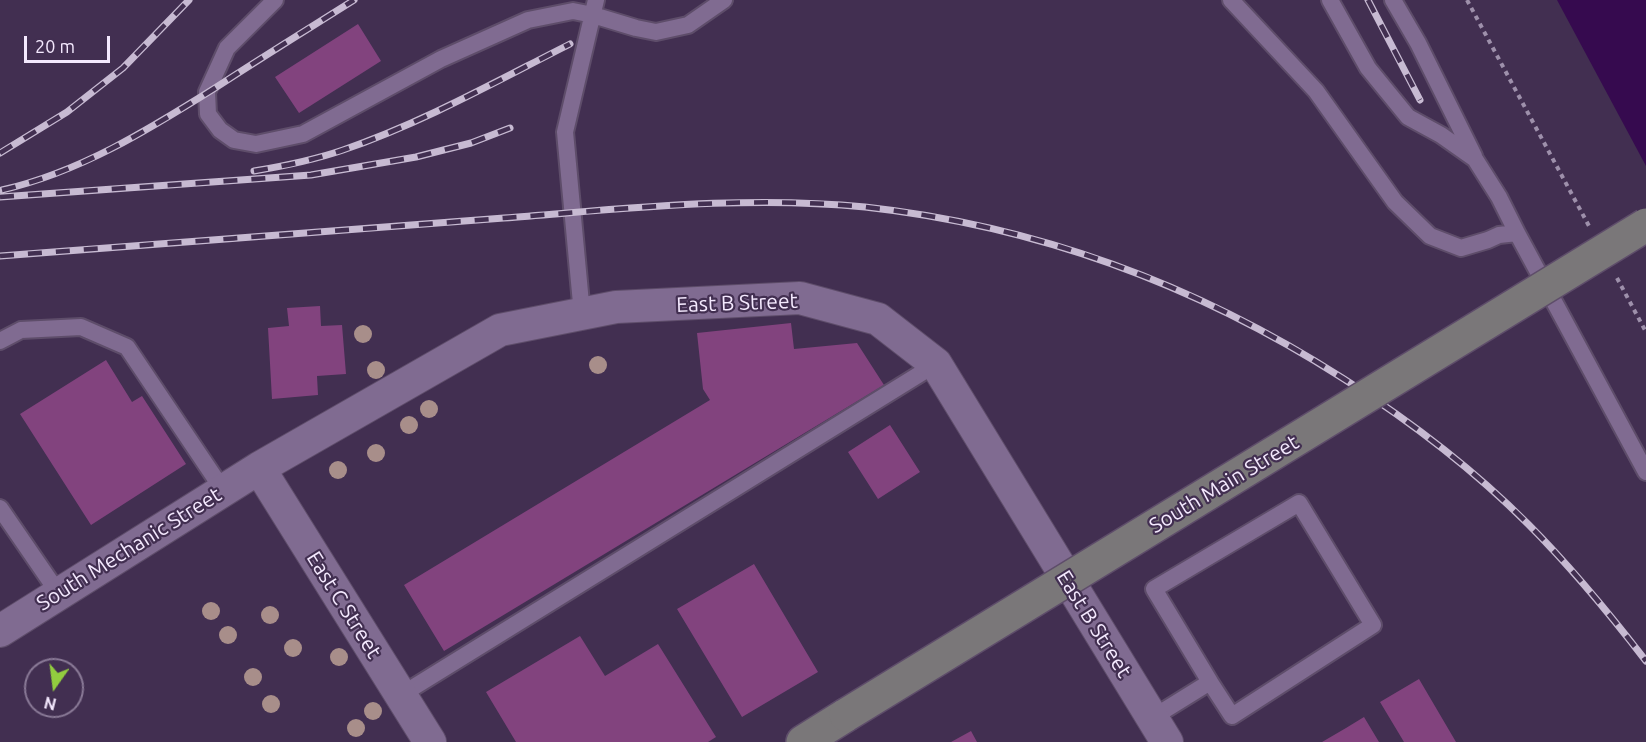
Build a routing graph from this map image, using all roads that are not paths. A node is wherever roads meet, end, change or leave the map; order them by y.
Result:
1 (275, 0) edge
2 (724, 0) edge
3 (1231, 0) edge
4 (1330, 0) edge
5 (1393, 0) edge
6 (595, 7) edge
7 (1475, 159) junction
8 (1646, 225) edge
9 (1516, 233) junction
10 (582, 314) junction
11 (0, 341) edge
12 (936, 364) junction
13 (259, 468) junction
14 (1646, 472) edge
15 (223, 490) junction
16 (0, 508) edge
17 (59, 594) junction
18 (0, 631) edge
19 (1210, 682) junction
20 (401, 695) junction
21 (1160, 730) edge
22 (430, 742) edge
23 (803, 742) edge

1 - 6 lane
2 - 6 lane
3 - 9 lane
4 - 7 lane
5 - 7 lane
6 - 10 lane
7 - 9 lane
8 - 23 street, South Main Street, bridge
9 - 14 lane
10 - 12 street, East B Street
10 - 13 street, East B Street
11 - 15 lane
12 - 20 lane
12 - 21 street, East B Street
13 - 15 street, South Mechanic Street
13 - 20 street, East C Street
15 - 17 street, South Mechanic Street
16 - 17 lane
17 - 18 street, South Mechanic Street
19 - 19 lane
19 - 21 lane
20 - 22 street, East C Street

